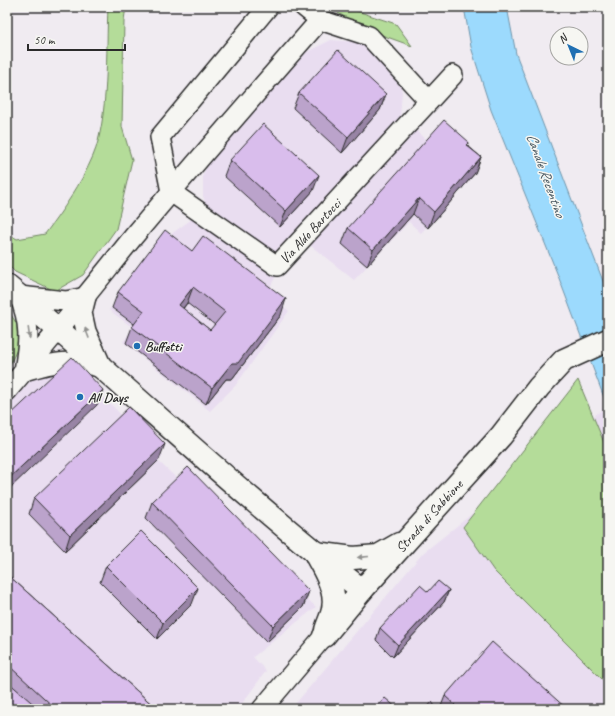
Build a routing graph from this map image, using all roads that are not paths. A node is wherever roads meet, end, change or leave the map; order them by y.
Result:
1 (268, 7) edge
2 (304, 7) edge
3 (320, 20) junction
4 (453, 75) dead end
5 (429, 101) junction
6 (172, 192) junction
7 (13, 291) edge
8 (86, 297) junction
9 (60, 330) junction
10 (608, 340) edge
11 (103, 368) junction
12 (24, 371) junction
13 (7, 391) edge
14 (410, 537) junction
15 (314, 553) junction
16 (362, 590) junction
17 (324, 636) junction
18 (262, 709) edge

1 - 6 street
2 - 3 street
3 - 5 street
3 - 6 street
4 - 5 street, Via Aldo Bartocci
5 - 6 street, Via Aldo Bartocci
6 - 8 street
7 - 8 street
7 - 9 main road
7 -> 12 street
8 - 9 street
11 -> 8 street
9 - 11 main road
9 - 12 street
10 - 14 main road, Strada di Sabbione
11 - 12 street
11 - 15 main road
12 - 13 street
14 -> 15 main road
14 - 16 main road, Strada di Sabbione
15 - 16 main road
15 - 17 main road
16 - 17 main road, Strada di Sabbione
17 - 18 street, Strada di Sabbione

